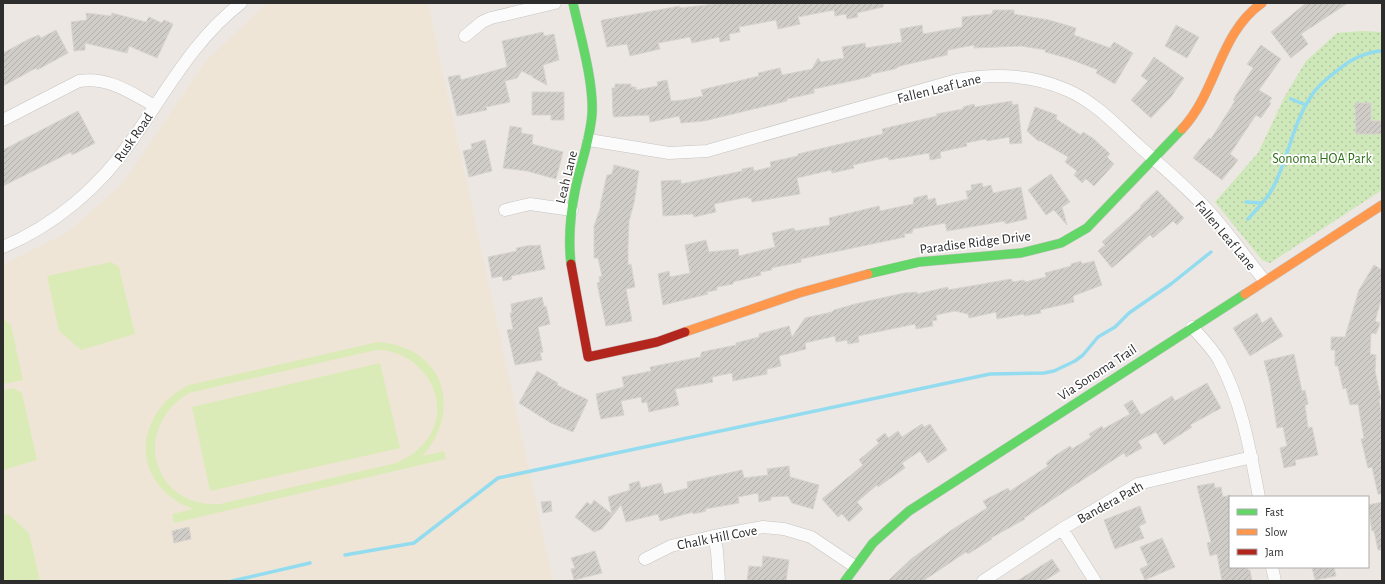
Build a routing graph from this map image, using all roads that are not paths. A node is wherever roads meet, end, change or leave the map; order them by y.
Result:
1 (241, 3) edge
2 (555, 3) edge
3 (573, 3) edge
4 (1253, 5) edge
5 (465, 36) dead end
6 (155, 106) junction
7 (3, 120) edge
8 (589, 140) junction
9 (1152, 158) junction
10 (1382, 205) edge
11 (505, 210) dead end
12 (572, 210) junction
13 (3, 247) edge
14 (1264, 280) junction
15 (1192, 327) junction
16 (588, 357) joint
17 (1252, 457) junction
18 (1259, 496) edge
19 (1062, 529) junction
20 (714, 536) junction
21 (645, 559) dead end
22 (854, 566) junction
23 (1272, 568) edge
24 (719, 581) edge
25 (845, 581) edge
26 (983, 581) edge
27 (1095, 581) edge
28 (1275, 581) edge

1 - 6 street, Rusk Road
2 - 5 street
3 - 8 street, Leah Lane
4 - 9 street, Paradise Ridge Drive
6 - 7 street
6 - 13 street, Rusk Road
8 - 9 street, Fallen Leaf Lane
8 - 12 street, Leah Lane
9 - 14 street, Fallen Leaf Lane
9 - 16 street, Paradise Ridge Drive
10 - 14 street, Via Sonoma Trail
11 - 12 street
12 - 16 street, Leah Lane
14 - 15 street, Via Sonoma Trail
15 - 17 street
15 - 22 street, Via Sonoma Trail
17 - 18 street
17 - 19 street, Bandera Path
19 - 26 street, Bandera Path
19 - 27 street
20 - 21 street, Chalk Hill Cove
20 - 22 street, Chalk Hill Cove
20 - 24 street
22 - 25 street, Via Sonoma Trail
23 - 28 street

